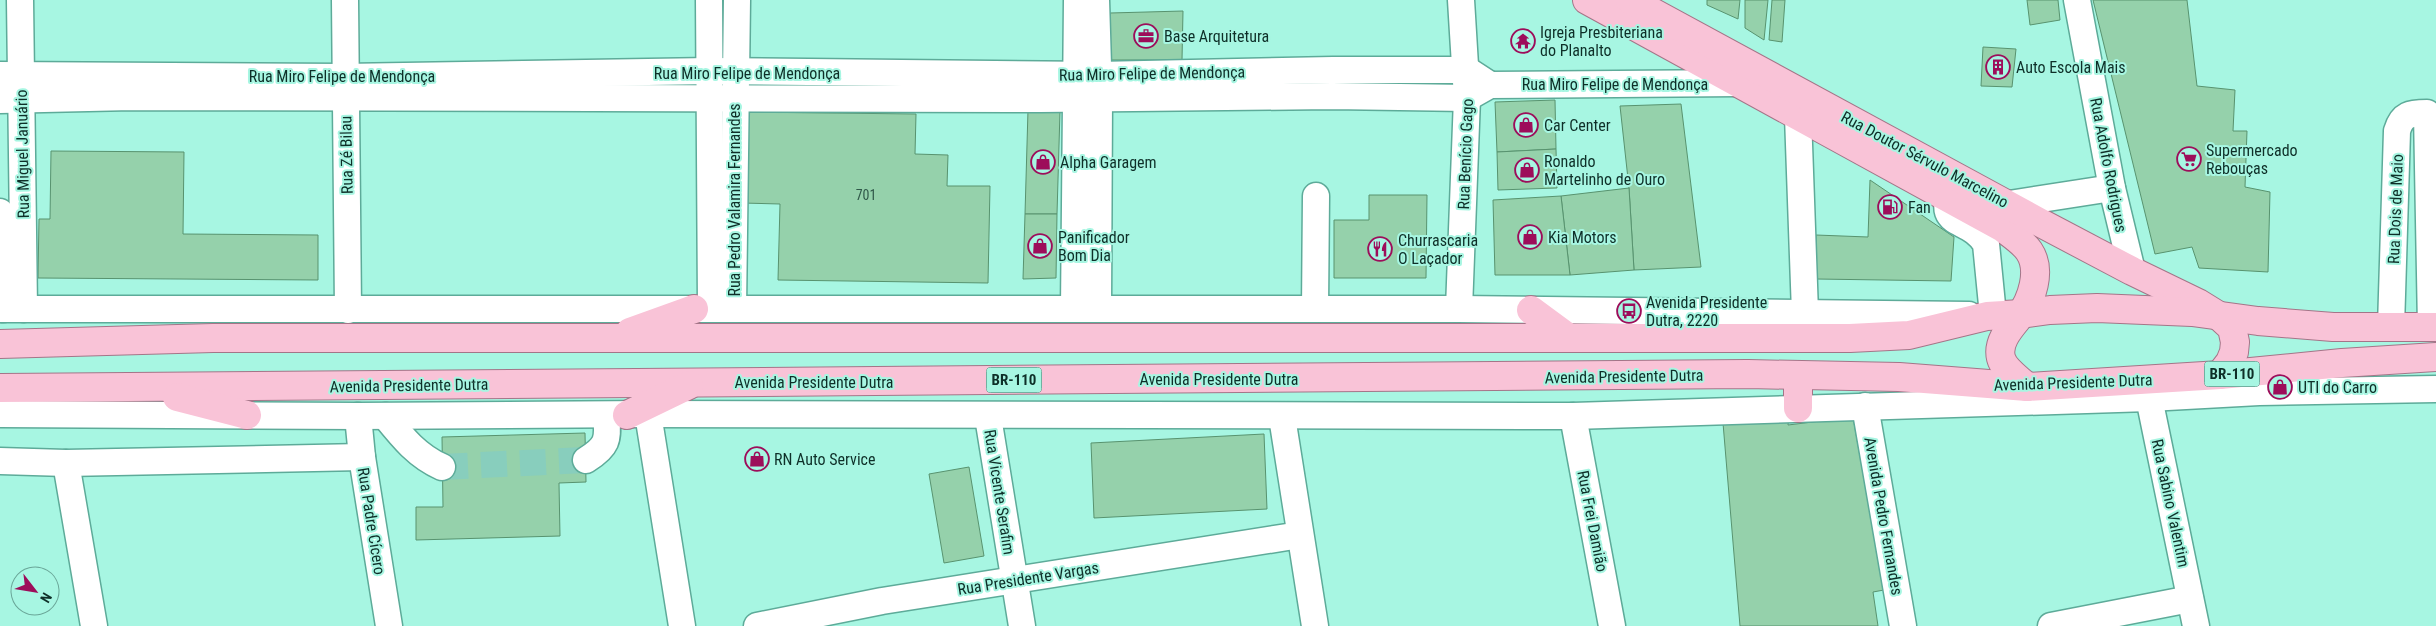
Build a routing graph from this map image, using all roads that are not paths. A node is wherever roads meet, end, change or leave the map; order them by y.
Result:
1 (20, 0) edge
2 (345, 0) edge
3 (364, 0) edge
4 (709, 0) edge
5 (737, 0) edge
6 (1078, 0) edge
7 (1096, 0) edge
8 (1461, 0) edge
9 (1587, 0) edge
10 (1630, 0) edge
11 (2077, 0) edge
12 (1467, 70) junction
13 (722, 72) junction
14 (1333, 83) junction
15 (1740, 83) junction
16 (1490, 84) junction
17 (1088, 87) junction
18 (11, 88) edge
19 (353, 88) junction
20 (723, 98) junction
21 (1467, 98) junction
22 (2432, 112) edge
23 (1798, 116) junction
24 (1952, 187) junction
25 (2112, 188) junction
26 (1316, 196) dead end
27 (2009, 204) junction
28 (0, 212) edge
29 (2132, 271) junction
30 (1086, 308) junction
31 (1459, 308) junction
32 (9, 309) edge
33 (713, 309) junction
34 (1315, 309) junction
35 (355, 310) junction
36 (1531, 310) junction
37 (1805, 313) junction
38 (2020, 314) junction
39 (1990, 315) junction
40 (2220, 316) junction
41 (2391, 327) junction
42 (2434, 327) edge
43 (612, 338) junction
44 (1568, 338) junction
45 (0, 344) edge
46 (2436, 357) edge
47 (2220, 375) junction
48 (1798, 376) junction
49 (694, 382) junction
50 (2027, 387) junction
51 (0, 388) edge
52 (139, 388) junction
53 (2148, 389) junction
54 (2436, 389) edge
55 (1865, 406) junction
56 (1798, 408) junction
57 (0, 414) edge
58 (247, 415) junction
59 (627, 415) junction
60 (358, 416) junction
61 (384, 416) junction
62 (988, 416) junction
63 (1573, 416) junction
64 (1282, 417) junction
65 (362, 457) junction
66 (586, 460) tunnel mouth
67 (0, 461) edge
68 (66, 463) junction
69 (442, 467) tunnel mouth
70 (1300, 535) junction
71 (1014, 580) junction
72 (2190, 599) junction
73 (94, 626) edge
74 (389, 626) edge
75 (682, 626) edge
76 (757, 626) edge
77 (1022, 626) edge
78 (1316, 626) edge
79 (1612, 626) edge
80 (1903, 626) edge
81 (2057, 626) edge
82 (2196, 626) edge

1 - 18 street, Rua Miguel Januário
2 - 19 street, Rua Zé Bilau
3 - 19 street, Rua Zé Bilau
4 - 13 street, Rua Pedro Valamira Fernandes
5 - 13 street, Rua Pedro Valamira Fernandes
6 - 17 street
7 - 17 street
8 - 12 street, Rua Benício Gago
9 - 15 main road, Rua Doutor Sérvulo Marcelino
10 - 24 main road, Rua Doutor Sérvulo Marcelino
11 - 25 street, Rua Adolfo Rodrigues
12 - 14 street, Rua Miro Felipe de Mendonça
12 - 16 street
12 - 21 street, Rua Benício Gago
13 - 17 street, Rua Miro Felipe de Mendonça
13 - 19 street, Rua Miro Felipe de Mendonça
13 - 20 street, Rua Pedro Valamira Fernandes
14 - 17 street, Rua Miro Felipe de Mendonça
14 - 21 street, Rua Miro Felipe de Mendonça
15 - 16 street, Rua Miro Felipe de Mendonça
15 - 23 main road, Rua Doutor Sérvulo Marcelino
16 - 21 street
17 - 20 street, Rua Miro Felipe de Mendonça
17 - 30 street
18 - 19 street, Rua Miro Felipe de Mendonça
18 - 32 street, Rua Miguel Januário
19 - 20 street, Rua Miro Felipe de Mendonça
19 - 35 street, Rua Zé Bilau
20 - 33 street, Rua Pedro Valamira Fernandes
21 - 31 street, Rua Benício Gago
22 - 41 street, Rua Dois de Maio
22 - 42 street, Rua Dois de Maio
23 - 24 main road, Rua Doutor Sérvulo Marcelino
23 - 37 street
24 - 27 main road, Rua Doutor Sérvulo Marcelino
24 - 38 main road, Rua Doutor Sérvulo Marcelino
24 - 39 street
25 - 27 street
25 - 29 street, Rua Adolfo Rodrigues
26 - 34 street
27 - 29 main road, Rua Doutor Sérvulo Marcelino
28 - 32 street, Rua Miguel Januário
29 - 40 main road, Rua Doutor Sérvulo Marcelino
30 - 33 street
30 - 34 street
31 - 34 street
31 - 36 street
32 - 35 street
33 - 35 street
33 - 43 main road
36 - 37 street
36 - 44 main road
37 - 39 street
38 - 39 main road
38 - 40 main road
38 - 50 main road, Rua Doutor Sérvulo Marcelino
39 - 44 main road
40 - 41 main road
40 - 47 main road
41 - 42 main road
43 - 44 main road
43 - 45 main road
46 - 47 main road, Avenida Presidente Dutra / BR-110
47 - 53 main road, Avenida Presidente Dutra / BR-110
48 - 49 main road, Avenida Presidente Dutra / BR-110
48 - 50 main road, Avenida Presidente Dutra / BR-110
48 - 56 main road
49 - 52 main road, Avenida Presidente Dutra / BR-110
49 - 59 main road
50 - 53 main road, Avenida Presidente Dutra / BR-110
51 - 52 main road, Avenida Presidente Dutra / BR-110
52 - 58 main road
53 - 54 street, Avenida Presidente Dutra
53 - 55 street, Avenida Presidente Dutra
53 - 72 street, Rua Sabino Valentim
55 - 56 street, Avenida Presidente Dutra
55 - 80 street, Avenida Pedro Fernandes
56 - 63 street, Avenida Presidente Dutra
57 - 58 street, Avenida Presidente Dutra
58 - 60 street, Avenida Presidente Dutra
59 - 61 street, Avenida Presidente Dutra
59 - 62 street, Avenida Presidente Dutra
59 - 66 street
59 - 75 street
60 - 61 street, Avenida Presidente Dutra
60 - 65 street, Rua Padre Cícero
61 - 69 street
62 - 64 street, Avenida Presidente Dutra
62 - 71 street, Rua Vicente Serafim
63 - 64 street, Avenida Presidente Dutra
63 - 79 street, Rua Frei Damião
64 - 70 street
65 - 68 street
65 - 74 street, Rua Padre Cícero
67 - 68 street
68 - 73 street
70 - 71 street, Rua Presidente Vargas
70 - 78 street
71 - 76 street, Rua Presidente Vargas
71 - 77 street, Rua Vicente Serafim
72 - 81 street
72 - 82 street, Rua Sabino Valentim

